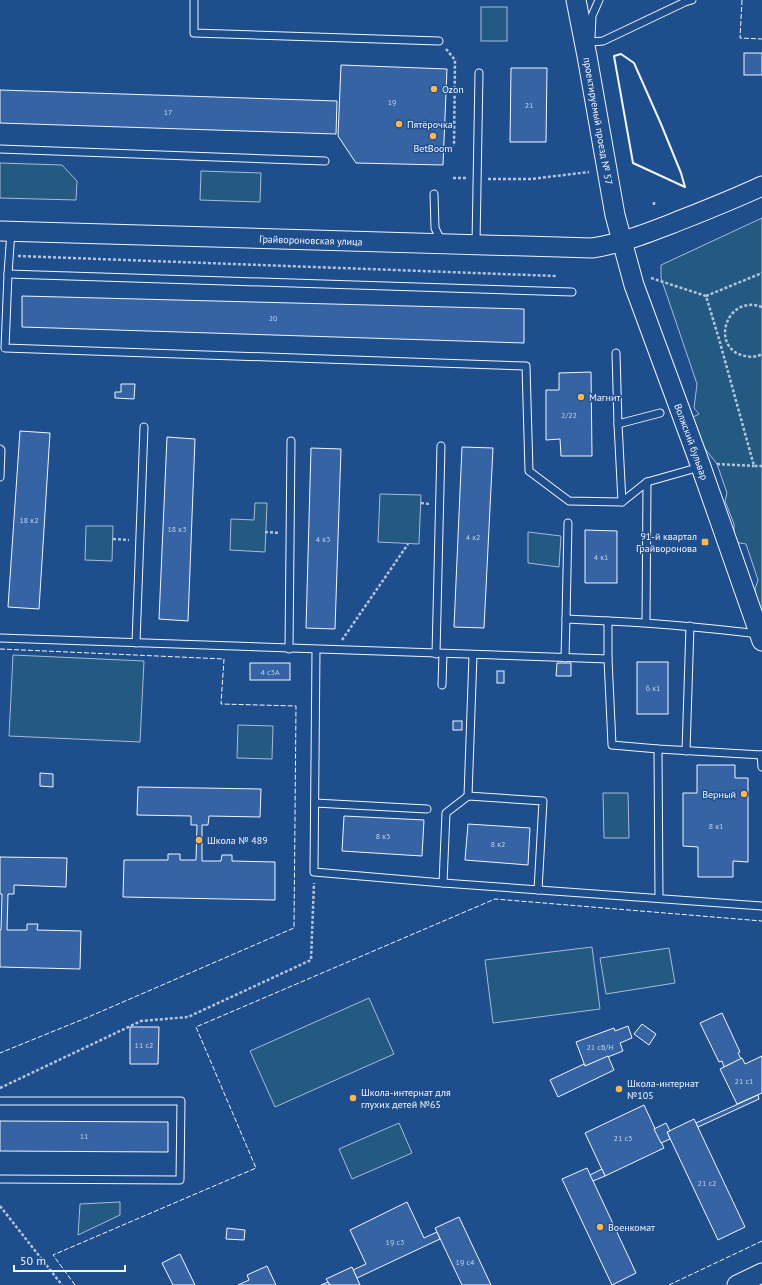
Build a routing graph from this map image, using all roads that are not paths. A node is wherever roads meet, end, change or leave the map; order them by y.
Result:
1 (194, 0) edge
2 (576, 0) edge
3 (600, 0) edge
4 (692, 0) edge
5 (439, 41) road end
6 (589, 49) junction
7 (479, 73) dead end
8 (0, 149) edge
9 (325, 161) dead end
10 (762, 186) edge
11 (434, 194) dead end
12 (5, 231) edge
13 (622, 242) junction
14 (442, 243) junction
15 (476, 245) junction
16 (8, 274) junction
17 (572, 292) dead end
18 (616, 353) dead end
19 (660, 414) dead end
20 (618, 424) junction
21 (144, 427) dead end
22 (292, 441) dead end
23 (441, 446) dead end
24 (0, 449) edge
25 (709, 466) junction
26 (0, 477) edge
27 (647, 482) junction
28 (622, 502) junction
29 (568, 523) dead end
30 (566, 619) junction
31 (608, 621) junction
32 (646, 622) junction
33 (690, 626) junction
34 (761, 637) edge
35 (0, 638) edge
36 (136, 643) junction
37 (288, 649) junction
38 (316, 650) junction
39 (439, 654) junction
40 (473, 655) junction
41 (564, 658) junction
42 (608, 659) junction
43 (442, 685) dead end
44 (658, 750) junction
45 (686, 751) junction
46 (761, 755) edge
47 (762, 767) edge
48 (468, 796) junction
49 (315, 803) junction
50 (427, 809) dead end
51 (443, 883) junction
52 (538, 890) junction
53 (659, 898) junction
54 (762, 906) edge
55 (0, 1102) edge
56 (0, 1179) edge
57 (762, 1273) edge
58 (737, 1285) edge

1 - 5 lane
2 - 6 main road, проектируемый проезд № 57
3 - 6 lane
4 - 6 lane
6 - 13 main road, проектируемый проезд № 57
7 - 15 lane
8 - 9 lane
10 - 13 main road, Грайвороновская улица
11 - 14 lane
12 - 14 main road, Грайвороновская улица
12 - 16 lane
13 - 15 main road, Грайвороновская улица
13 - 25 main road, Волжский бульвар
14 - 15 main road, Грайвороновская улица
16 - 17 lane
16 - 28 lane
18 - 20 lane
19 - 20 lane
20 - 28 lane
21 - 36 lane
22 - 37 lane
23 - 39 lane
24 - 26 lane
25 - 27 lane
25 - 34 main road, Волжский бульвар
27 - 28 lane
27 - 32 lane
29 - 30 lane
30 - 31 lane
30 - 41 lane
31 - 32 lane
31 - 42 lane
32 - 33 lane
33 - 34 lane
33 - 45 lane
35 - 36 lane
36 - 37 lane
37 - 38 lane
38 - 39 lane
38 - 49 lane
39 - 40 lane
39 - 43 lane
40 - 41 lane
40 - 48 lane
41 - 42 lane
42 - 44 lane
44 - 45 lane
44 - 53 lane
45 - 46 lane
46 - 47 lane
48 - 51 lane
48 - 52 lane
49 - 50 lane
49 - 51 lane
51 - 52 lane
52 - 53 lane
53 - 54 lane
55 - 56 lane
57 - 58 main road

